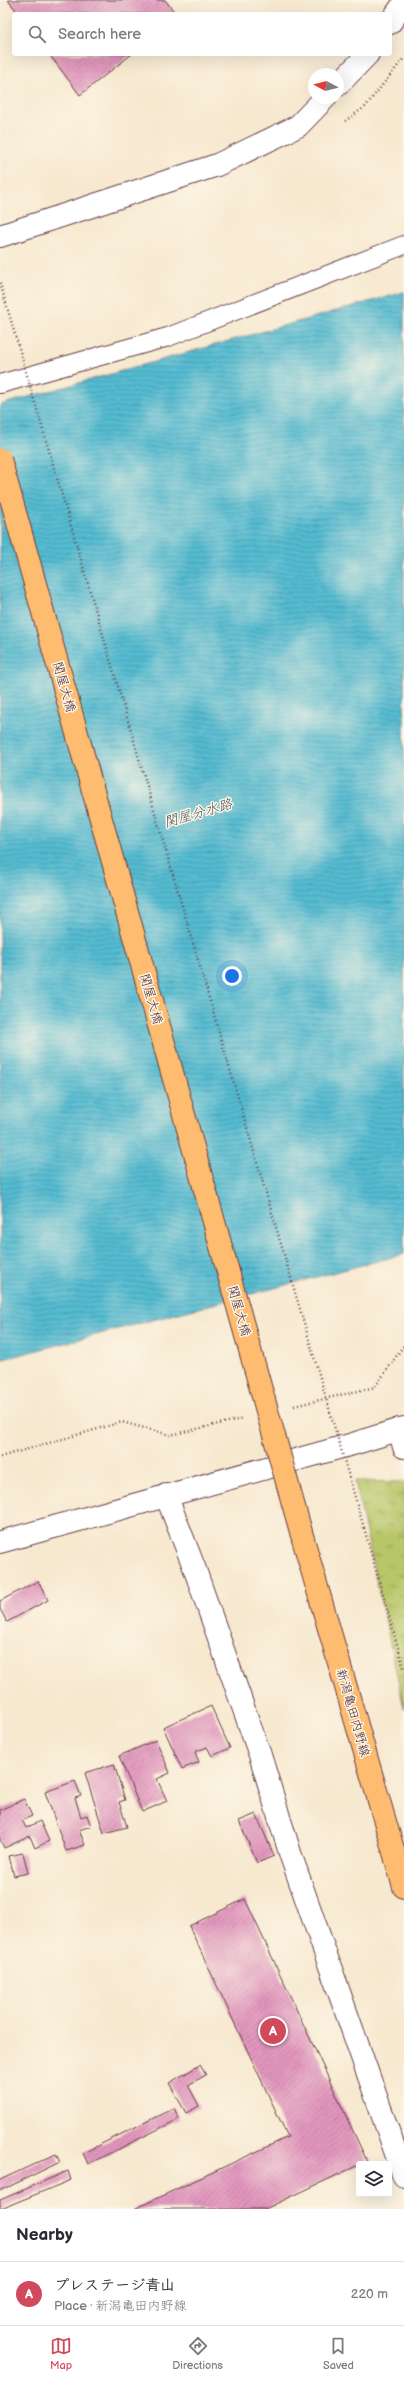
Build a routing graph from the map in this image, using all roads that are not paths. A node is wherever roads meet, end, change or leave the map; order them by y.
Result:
1 (404, 3) edge
2 (392, 20) edge
3 (366, 56) edge
4 (344, 79) edge
5 (319, 104) edge
6 (0, 236) edge
7 (404, 245) edge
8 (0, 384) edge
9 (0, 459) edge
10 (402, 1435) edge
11 (166, 1495) junction
12 (303, 1539) joint
13 (0, 1542) edge
14 (404, 1887) edge
15 (404, 2176) edge

1 - 2 street
3 - 4 street
5 - 6 street
7 - 8 lane
9 - 12 main road, 関屋大橋, bridge
10 - 11 street
11 - 13 street
11 - 15 street
12 - 14 main road, 新潟亀田内野線

